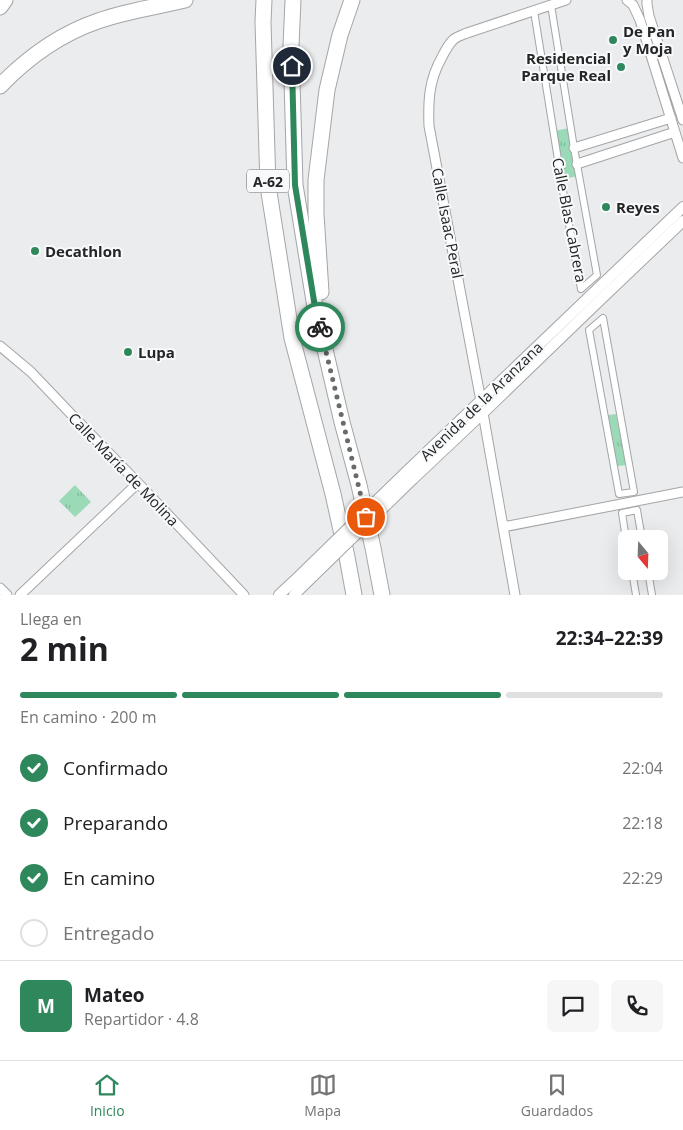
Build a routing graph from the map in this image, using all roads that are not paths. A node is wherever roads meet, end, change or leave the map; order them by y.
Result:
1 (4, 0) edge
2 (184, 0) edge
3 (264, 0) edge
4 (293, 0) edge
5 (352, 0) edge
6 (566, 0) edge
7 (627, 0) edge
8 (647, 0) edge
9 (551, 5) junction
10 (0, 7) edge
11 (534, 11) junction
12 (0, 86) edge
13 (671, 118) junction
14 (683, 120) edge
15 (675, 132) junction
16 (574, 148) junction
17 (683, 158) edge
18 (577, 164) junction
19 (683, 207) edge
20 (683, 221) edge
21 (292, 338) junction
22 (2, 350) edge
23 (481, 402) junction
24 (484, 414) junction
25 (342, 422) junction
26 (410, 475) junction
27 (138, 483) junction
28 (683, 492) edge
29 (618, 494) joint
30 (503, 527) junction
31 (625, 530) edge
32 (640, 530) edge
33 (634, 580) edge
34 (650, 580) edge
35 (0, 588) edge
36 (296, 588) edge
37 (7, 595) edge
38 (20, 595) edge
39 (244, 595) edge
40 (278, 595) edge
41 (344, 595) edge
42 (354, 595) edge
43 (382, 595) edge
44 (515, 595) edge
45 (636, 595) edge
46 (652, 595) edge

1 - 10 highway
2 - 12 highway
3 - 21 highway, A-62
4 - 25 highway, A-62
5 - 25 highway
6 - 9 street
7 - 13 street
8 - 14 street
9 - 11 street
9 - 16 street, Calle Blas Cabrera
11 - 18 street, Calle Blas Cabrera
11 - 23 street, Calle Isaac Peral
13 - 15 street
13 - 16 street
15 - 17 street
15 - 18 street
16 - 18 street, Calle Blas Cabrera
19 - 23 street, Avenida de la Aranzana
20 - 24 street, Avenida de la Aranzana
21 - 41 highway
21 - 42 highway, A-62
22 - 27 street, Calle María de Molina
23 - 26 street, Avenida de la Aranzana
24 - 26 street, Avenida de la Aranzana
24 - 30 street
25 - 43 highway, A-62
26 - 36 street, Avenida de la Aranzana, bridge
27 - 38 street
27 - 39 street, Calle María de Molina
28 - 30 street
29 - 29 street
30 - 44 street
31 - 32 street
33 - 45 street
34 - 46 street
35 - 37 street
36 - 40 street, Avenida de la Aranzana

